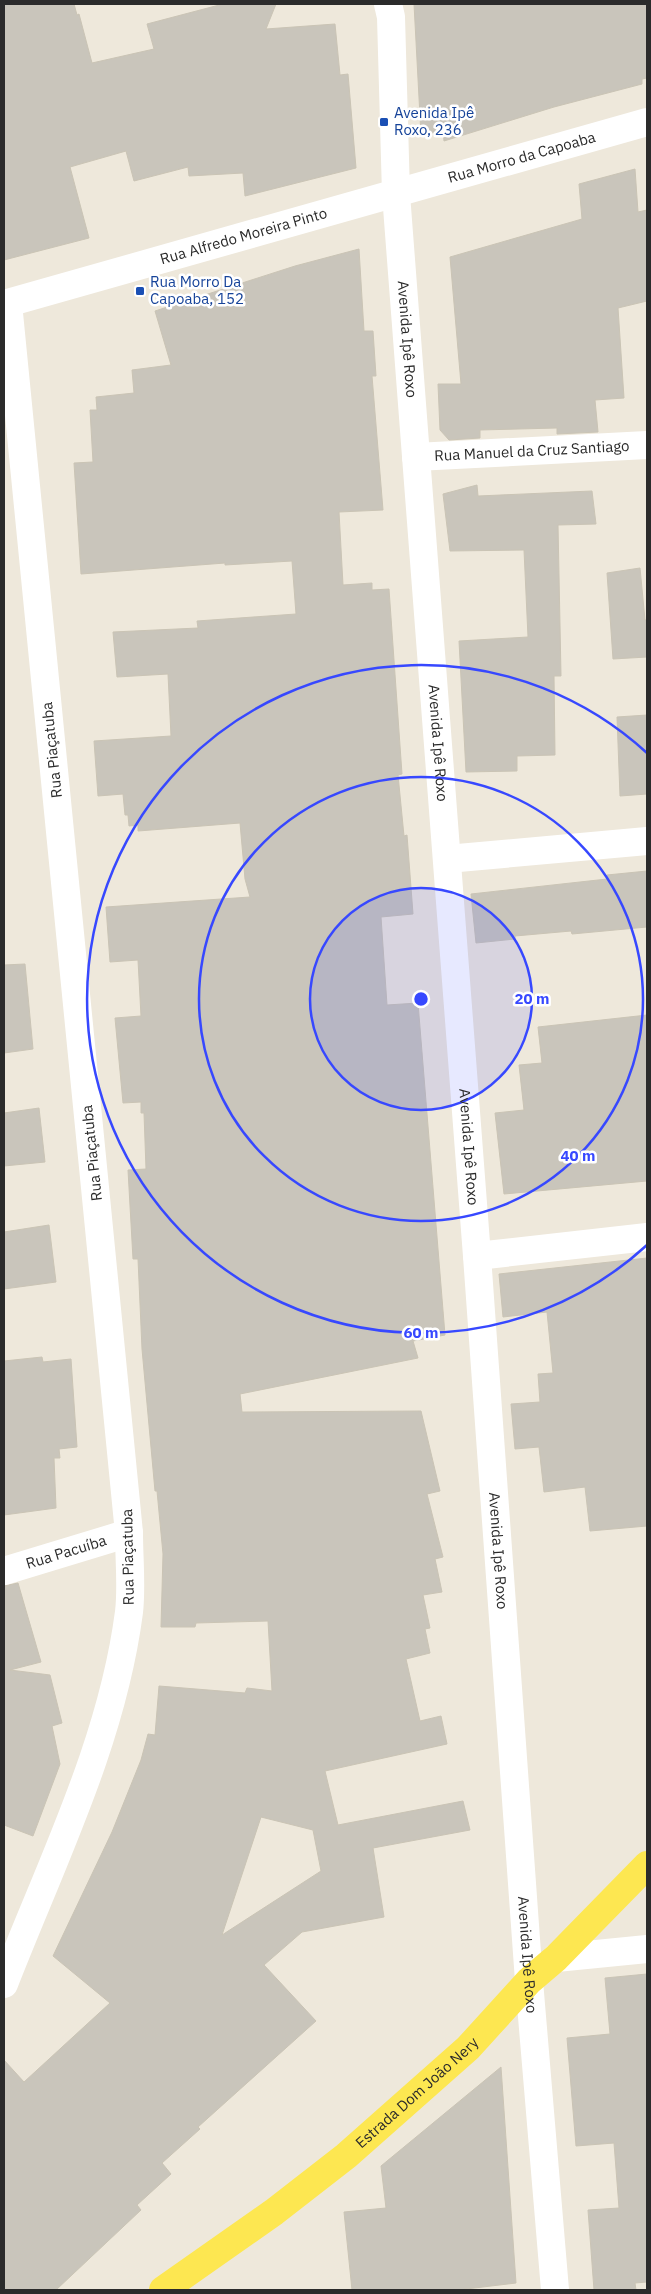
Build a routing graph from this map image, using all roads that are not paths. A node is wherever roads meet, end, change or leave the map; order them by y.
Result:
1 (388, 4) edge
2 (647, 122) edge
3 (396, 194) junction
4 (6, 304) edge
5 (647, 445) edge
6 (416, 457) junction
7 (647, 841) edge
8 (447, 859) junction
9 (647, 1237) edge
10 (477, 1256) junction
11 (129, 1533) junction
12 (4, 1571) edge
13 (647, 1865) edge
14 (647, 1948) edge
15 (556, 1958) junction
16 (529, 1981) junction
17 (4, 1983) edge
18 (163, 2290) edge
19 (556, 2290) edge

1 - 3 street, Avenida Ipê Roxo
2 - 3 street, Rua Morro da Capoaba
3 - 4 street, Rua Alfredo Moreira Pinto
3 - 6 street, Avenida Ipê Roxo
4 - 11 street, Rua Piaçatuba
5 - 6 street, Rua Manuel da Cruz Santiago
6 - 8 street, Avenida Ipê Roxo
7 - 8 street
8 - 10 street, Avenida Ipê Roxo
9 - 10 street
10 - 16 street, Avenida Ipê Roxo
11 - 12 street, Rua Pacuíba
11 - 17 street, Rua Piaçatuba
13 - 15 main road, Estrada Dom João Nery
14 - 15 street
15 - 16 main road, Estrada Dom João Nery
16 - 18 main road, Estrada Dom João Nery
16 - 19 street, Avenida Ipê Roxo

